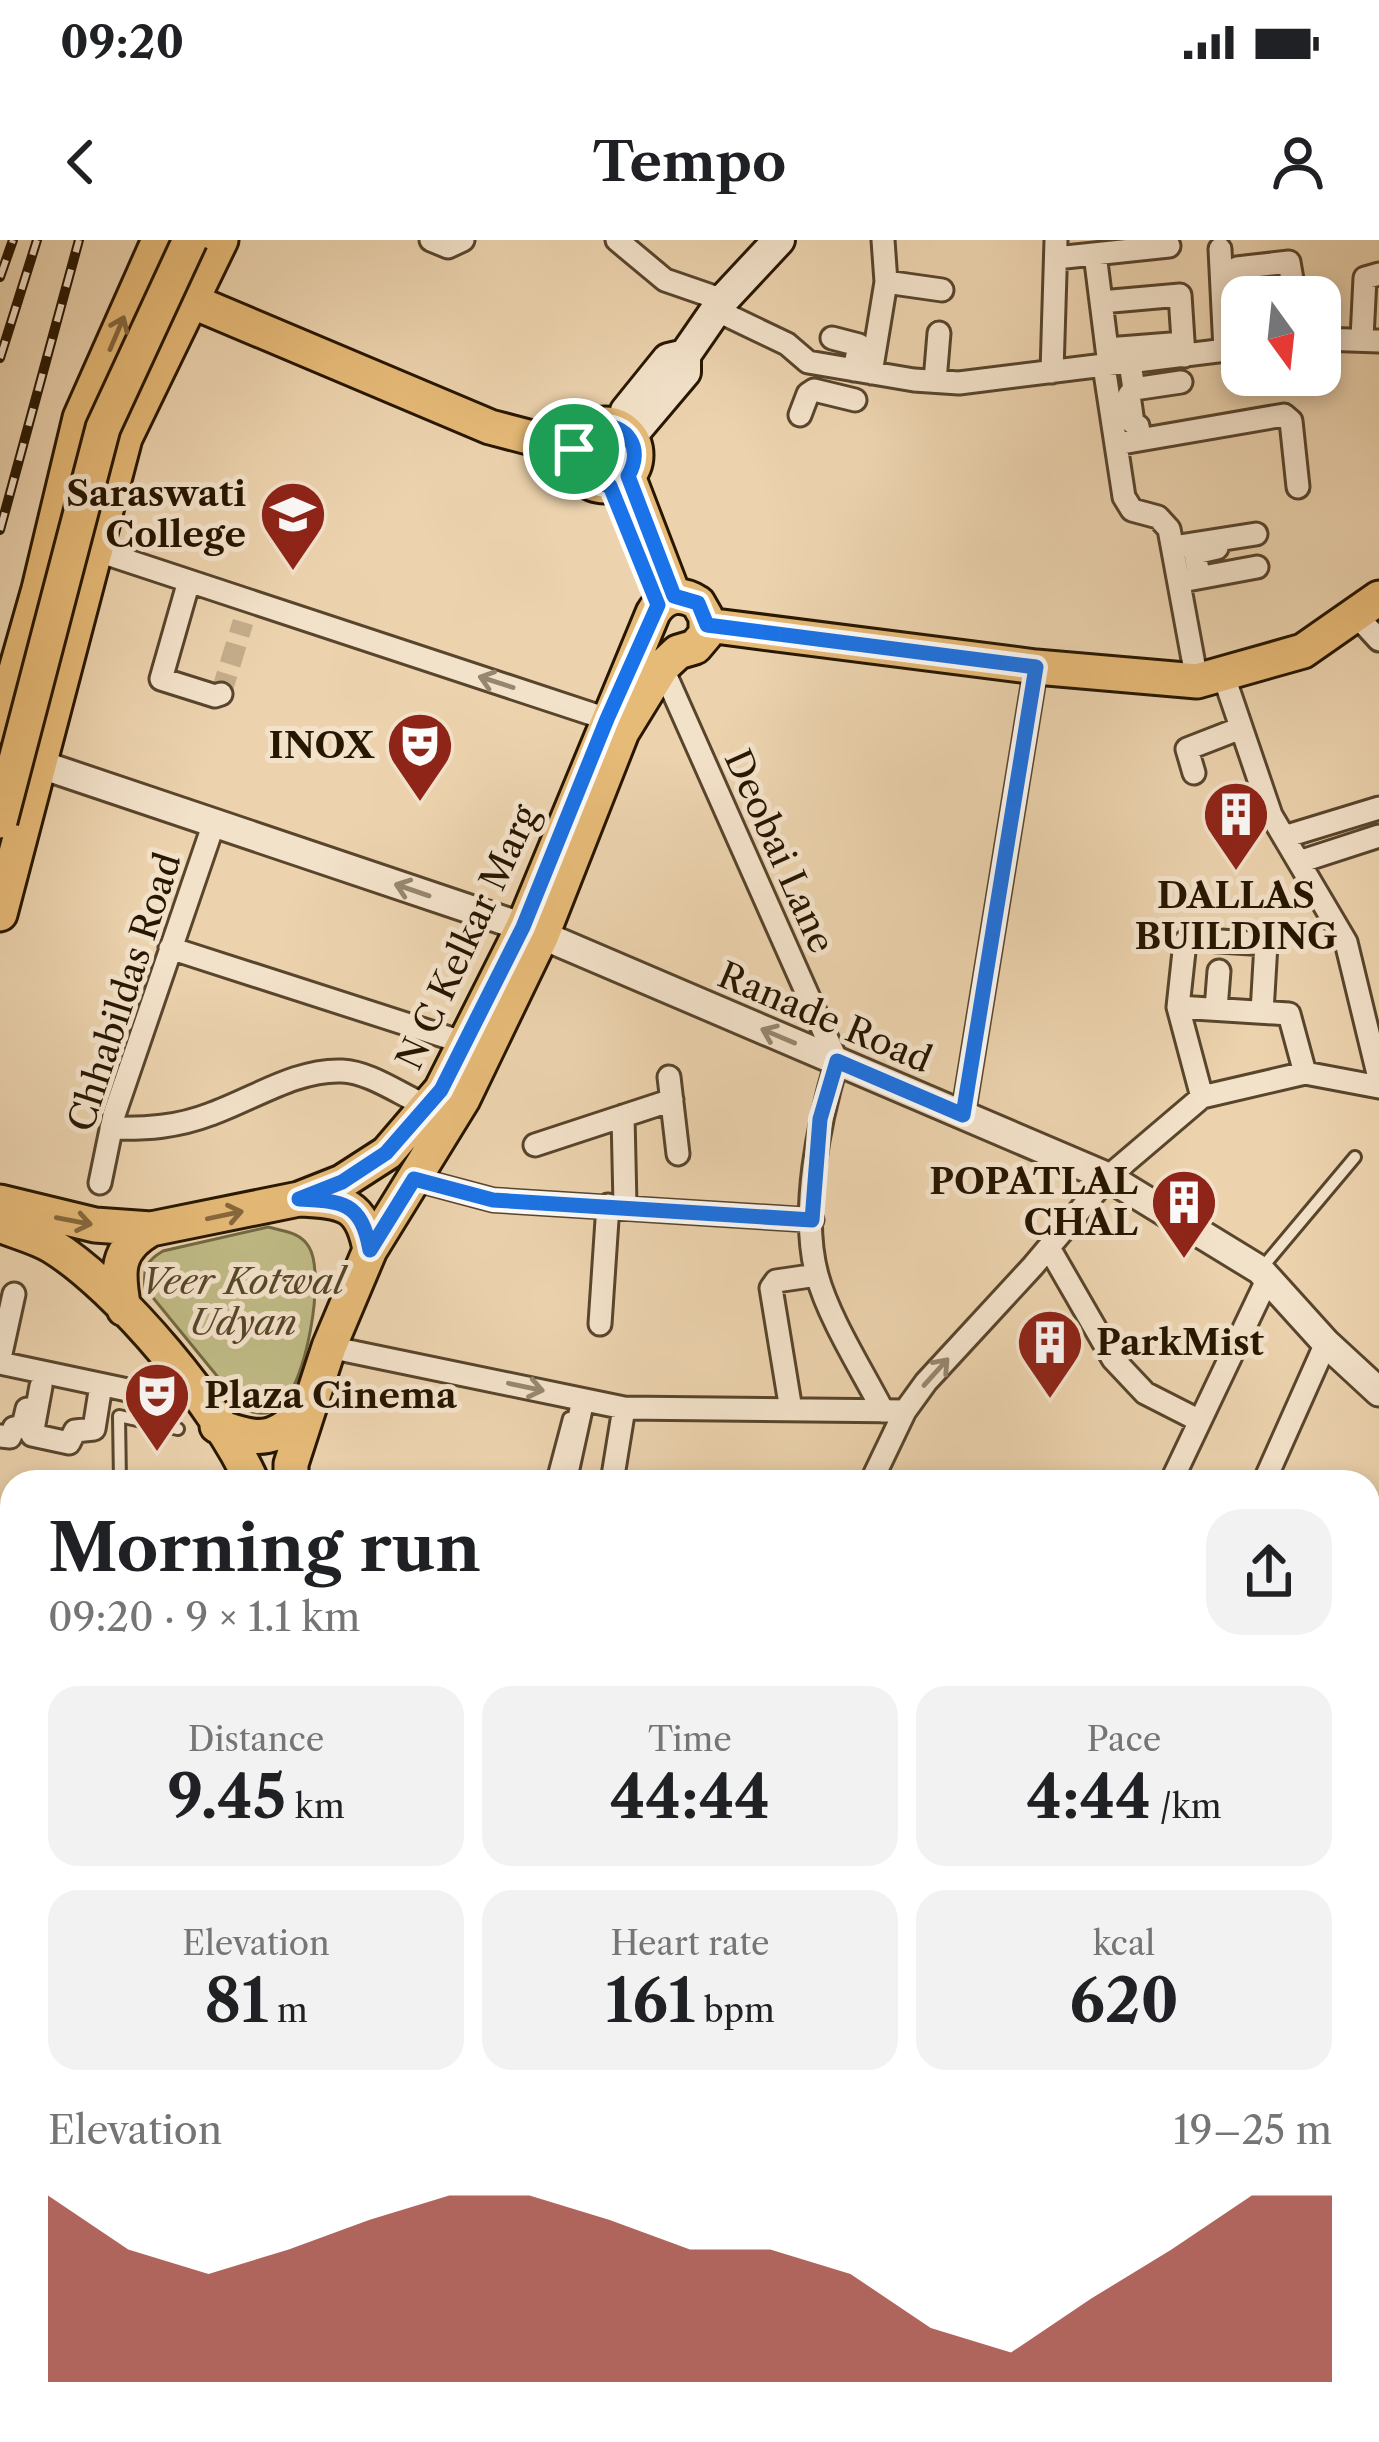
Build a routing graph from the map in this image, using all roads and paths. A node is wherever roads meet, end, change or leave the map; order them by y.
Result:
1 (190, 240) edge
2 (221, 240) edge
3 (430, 240) edge
4 (463, 240) edge
5 (616, 240) edge
6 (779, 240) edge
7 (883, 240) edge
8 (1169, 246) dead end
9 (1056, 249) edge
10 (1220, 249) dead end
11 (152, 254) edge
12 (1095, 254) junction
13 (1379, 274) edge
14 (1224, 276) edge
15 (1238, 276) edge
16 (1291, 276) edge
17 (886, 282) junction
18 (942, 290) dead end
19 (188, 301) junction
20 (1101, 302) junction
21 (719, 305) junction
22 (939, 333) dead end
23 (832, 338) dead end
24 (1371, 340) edge
25 (1184, 349) junction
26 (1221, 349) edge
27 (1112, 361) junction
28 (808, 362) junction
29 (846, 368) junction
30 (1052, 372) junction
31 (934, 381) junction
32 (1180, 382) dead end
33 (1134, 389) junction
34 (826, 391) junction
35 (855, 400) dead end
36 (1179, 418) dead end
37 (622, 431) junction
38 (1139, 433) junction
39 (1116, 444) junction
40 (574, 449) junction
41 (619, 481) junction
42 (1298, 488) dead end
43 (50, 535) junction
44 (1257, 536) dead end
45 (96, 550) junction
46 (1184, 563) junction
47 (1257, 567) dead end
48 (189, 581) junction
49 (661, 608) junction
50 (1371, 618) edge
51 (707, 625) junction
52 (670, 660) junction
53 (1036, 667) junction
54 (1210, 678) junction
55 (221, 694) dead end
56 (607, 719) junction
57 (0, 726) edge
58 (1241, 728) junction
59 (39, 764) junction
60 (1194, 772) dead end
61 (1379, 808) edge
62 (0, 820) edge
63 (214, 823) junction
64 (1311, 829) junction
65 (1379, 836) edge
66 (1284, 837) junction
67 (1309, 858) junction
68 (0, 914) edge
69 (533, 931) junction
70 (170, 949) junction
71 (1219, 971) dead end
72 (1178, 1007) junction
73 (1216, 1010) junction
74 (1252, 1011) junction
75 (1246, 1034) dead end
76 (465, 1043) junction
77 (837, 1061) junction
78 (1305, 1073) junction
79 (1379, 1082) edge
80 (1202, 1097) junction
81 (428, 1106) junction
82 (963, 1115) junction
83 (623, 1116) junction
84 (112, 1128) junction
85 (535, 1145) dead end
86 (679, 1154) dead end
87 (1355, 1157) dead end
88 (1108, 1177) junction
89 (414, 1179) junction
90 (100, 1183) dead end
91 (299, 1199) junction
92 (0, 1202) edge
93 (616, 1205) junction
94 (812, 1220) junction
95 (0, 1225) edge
96 (151, 1228) junction
97 (1048, 1248) junction
98 (370, 1250) junction
99 (1264, 1274) junction
100 (817, 1275) junction
101 (14, 1294) dead end
102 (124, 1309) junction
103 (600, 1324) dead end
104 (1326, 1342) junction
105 (329, 1347) junction
106 (0, 1361) edge
107 (0, 1376) edge
108 (41, 1386) dead end
109 (119, 1388) junction
110 (1379, 1392) edge
111 (578, 1398) junction
112 (310, 1406) junction
113 (624, 1408) junction
114 (791, 1410) junction
115 (894, 1411) junction
116 (119, 1416) junction
117 (1200, 1421) junction
118 (217, 1426) junction
119 (178, 1430) dead end
120 (0, 1436) edge
121 (120, 1470) edge
122 (244, 1470) edge
123 (291, 1470) edge
124 (556, 1470) edge
125 (567, 1470) edge
126 (614, 1470) edge
127 (875, 1470) edge
128 (1177, 1470) edge
129 (1269, 1470) edge

1 - 62 main road, bridge
2 - 19 main road
3 - 4 street
5 - 21 street
6 - 21 main road
7 - 17 street
8 - 12 street
9 - 12 street
9 - 30 street
10 - 14 street
11 - 19 main road
43 -> 11 main road
12 - 20 street
13 - 24 street
15 - 16 street
17 - 18 street
17 - 29 street
19 - 40 main road
19 - 45 main road
20 - 25 street
20 - 27 street
21 - 28 street
21 - 37 main road
22 - 31 street
23 - 29 street
25 - 26 street
25 - 27 street
27 - 30 street
27 - 33 street
27 - 39 street
28 - 29 street
28 - 34 street
29 - 31 street
29 - 34 street
30 - 31 street
32 - 33 street
33 - 38 street
34 - 35 street
36 - 38 street
37 - 40 main road
37 - 41 main road
38 - 39 street
38 - 42 street
39 - 46 street
40 - 41 main road
41 - 49 main road
43 - 45 street
43 - 57 main road
44 - 46 street
45 - 48 street
45 - 59 main road
46 - 47 street
46 - 54 street
48 - 55 street
56 -> 48 street
49 - 51 main road
49 - 56 main road, N C Kelkar Marg
50 - 54 main road
51 - 52 main road, N C Kelkar Marg
51 - 53 main road
52 - 69 main road, N C Kelkar Marg
52 - 77 street, Deobai Lane
53 - 54 main road
53 - 82 street
54 - 58 street
56 - 69 main road, N C Kelkar Marg
58 - 60 street
58 - 66 street
59 - 63 street, Ranade Road
59 - 68 main road
61 - 64 street
69 -> 63 street, Ranade Road
63 - 70 street, Chhabildas Road
64 - 66 street
64 - 67 street
65 - 67 street
66 - 67 street
67 - 79 street
69 - 76 main road, N C Kelkar Marg
77 -> 69 street, Ranade Road
69 - 89 main road, N C Kelkar Marg
70 - 76 street
70 - 84 street, Chhabildas Road
71 - 73 street
72 - 73 street
72 - 74 street
72 - 80 street
73 - 74 street
74 - 75 street
74 - 78 street
76 - 81 main road, N C Kelkar Marg
77 - 82 street, Ranade Road
77 - 94 street
78 - 79 street
78 - 80 street
80 - 88 street
81 - 84 street
81 - 91 main road, N C Kelkar Marg
82 - 88 street, Ranade Road
83 - 85 street
83 - 86 street
83 - 93 street
84 - 90 street, Chhabildas Road
87 - 99 lane
88 - 97 street
88 - 99 street, Ranade Road
89 - 93 street
89 - 98 main road, N C Kelkar Marg
96 -> 91 main road, N C Kelkar Marg
91 - 98 main road
92 -> 96 main road, N C Kelkar Marg
93 - 94 street
93 - 103 street
94 - 100 street
95 - 102 main road
96 - 102 main road
115 -> 97 street
97 - 117 street
98 - 105 main road, N C Kelkar Marg
99 - 104 street, Ranade Road
99 - 117 street
100 - 114 street
100 - 115 street
101 - 106 street
102 - 118 main road
104 - 110 street, Ranade Road
104 - 129 street
105 -> 111 street
105 - 112 main road, N C Kelkar Marg
106 - 109 street
107 - 120 street
108 - 109 street
109 - 116 lane
111 - 113 street
111 - 124 lane
111 - 125 street
112 - 118 main road
112 - 123 main road, N C Kelkar Marg
113 - 114 street
113 - 126 street
114 - 115 street
115 - 127 street
116 - 119 lane
116 - 121 lane
117 - 128 street
118 - 122 main road

